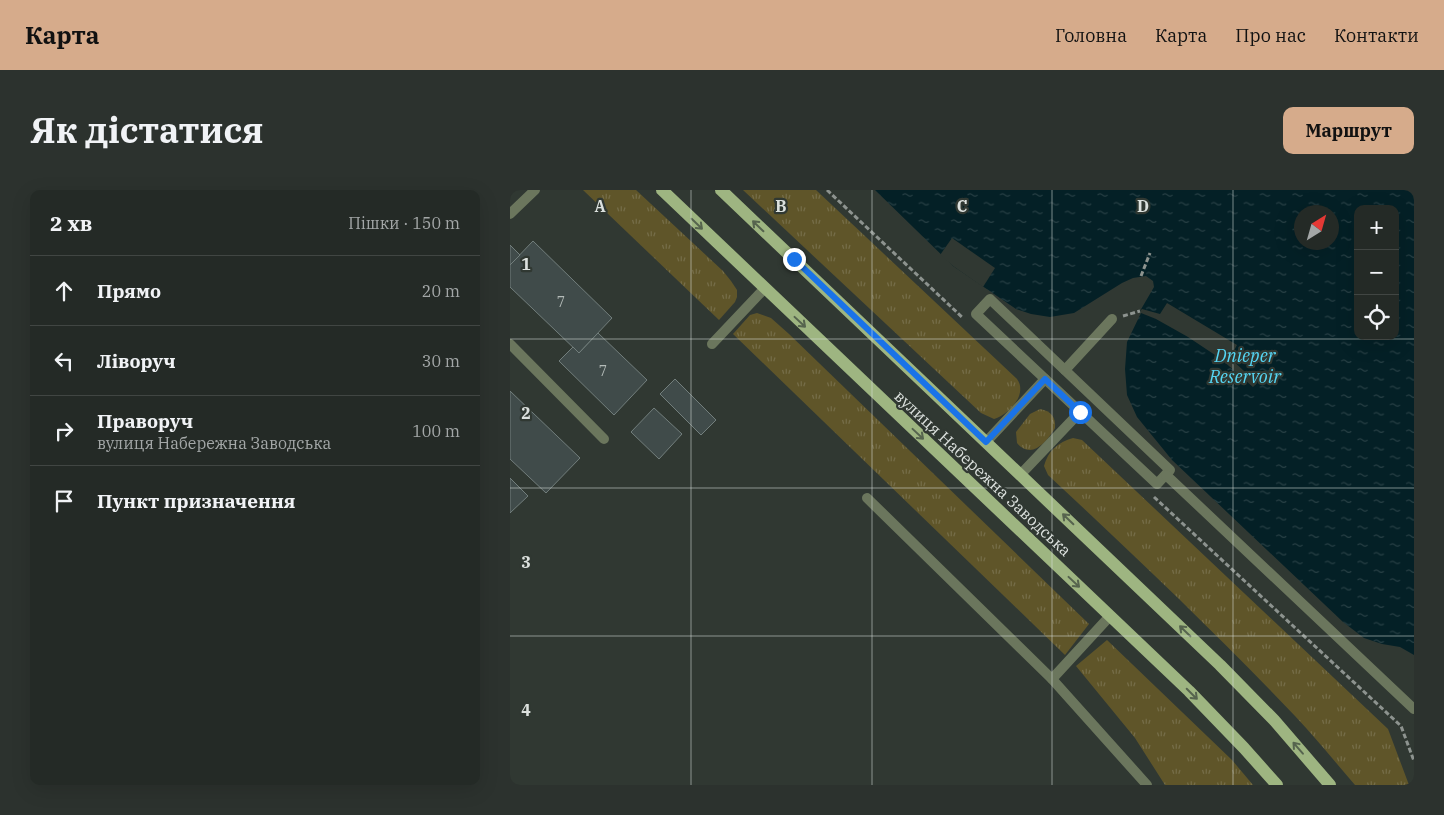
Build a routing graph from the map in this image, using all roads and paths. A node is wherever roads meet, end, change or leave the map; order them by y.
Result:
1 (534, 190) edge
2 (662, 190) edge
3 (721, 190) edge
4 (510, 214) edge
5 (1150, 253) dead end
6 (1141, 276) dead end
7 (765, 288) junction
8 (1112, 319) dead end
9 (510, 344) edge
10 (712, 344) dead end
11 (1065, 370) junction
12 (1045, 379) junction
13 (1080, 412) junction
14 (604, 439) dead end
15 (986, 442) junction
16 (1021, 474) junction
17 (1166, 475) junction
18 (867, 498) dead end
19 (1110, 616) junction
20 (1052, 679) junction
21 (1414, 709) edge
22 (1147, 785) edge
23 (1276, 785) edge
24 (1330, 785) edge

1 - 4 lane
2 -> 7 main road, вулиця Набережна Заводська
15 -> 3 main road, вулиця Набережна Заводська
5 - 6 path
7 - 10 lane
7 -> 19 main road, вулиця Набережна Заводська
8 - 11 lane
9 - 14 lane
11 - 12 lane
11 - 17 lane
12 - 13 lane
12 - 15 lane
13 - 16 lane
13 - 17 lane
15 - 16 main road, вулиця Набережна Заводська
24 -> 16 main road, вулиця Набережна Заводська
17 - 21 lane
18 - 20 lane
19 - 20 lane
19 -> 23 main road, вулиця Набережна Заводська
20 - 22 lane

